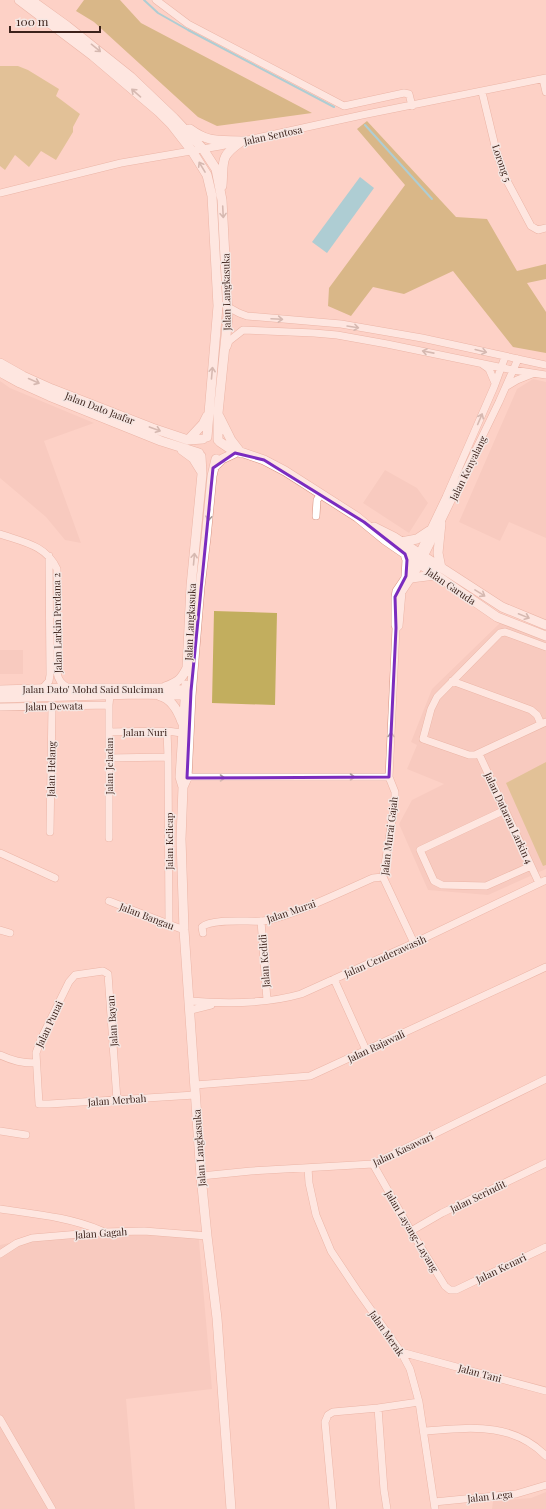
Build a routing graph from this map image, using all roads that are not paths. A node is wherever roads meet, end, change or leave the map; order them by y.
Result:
1 (19, 0) edge
2 (30, 0) edge
3 (156, 0) edge
4 (545, 79) edge
5 (482, 92) junction
6 (546, 92) edge
7 (412, 106) junction
8 (174, 118) junction
9 (242, 141) junction
10 (203, 149) junction
11 (192, 151) junction
12 (0, 193) edge
13 (221, 193) junction
14 (546, 228) edge
15 (228, 307) junction
16 (505, 357) junction
17 (224, 358) junction
18 (518, 360) junction
19 (0, 363) edge
20 (480, 363) junction
21 (546, 365) edge
22 (501, 367) junction
23 (514, 370) junction
24 (0, 372) edge
25 (534, 373) junction
26 (546, 375) edge
27 (495, 383) junction
28 (507, 386) junction
29 (213, 412) junction
30 (205, 438) junction
31 (188, 440) junction
32 (219, 441) junction
33 (177, 447) junction
34 (240, 453) junction
35 (200, 455) junction
36 (216, 461) junction
37 (202, 474) junction
38 (321, 494) junction
39 (316, 516) dead end
40 (364, 522) junction
41 (441, 523) junction
42 (429, 531) junction
43 (0, 534) edge
44 (401, 542) junction
45 (405, 554) junction
46 (49, 556) junction
47 (420, 559) junction
48 (438, 572) junction
49 (409, 577) junction
50 (510, 622) junction
51 (546, 625) edge
52 (505, 632) junction
53 (546, 636) edge
54 (546, 648) edge
55 (187, 668) junction
56 (452, 681) junction
57 (68, 688) junction
58 (163, 688) junction
59 (42, 689) junction
60 (0, 690) edge
61 (188, 693) junction
62 (155, 694) junction
63 (110, 695) junction
64 (0, 698) edge
65 (109, 705) junction
66 (0, 707) edge
67 (52, 707) junction
68 (183, 723) junction
69 (544, 723) edge
70 (167, 731) junction
71 (109, 732) junction
72 (182, 733) junction
73 (479, 754) junction
74 (168, 757) junction
75 (109, 758) junction
76 (389, 777) junction
77 (184, 778) junction
78 (506, 810) junction
79 (50, 832) dead end
80 (109, 838) dead end
81 (0, 853) edge
82 (532, 866) junction
83 (383, 877) junction
84 (55, 878) dead end
85 (543, 881) edge
86 (109, 901) dead end
87 (262, 921) junction
88 (169, 924) junction
89 (0, 930) edge
90 (184, 930) junction
91 (10, 933) dead end
92 (203, 934) dead end
93 (414, 943) junction
94 (546, 967) edge
95 (78, 974) joint
96 (334, 979) junction
97 (267, 1000) junction
98 (190, 1005) junction
99 (366, 1050) junction
100 (0, 1055) edge
101 (36, 1062) junction
102 (546, 1079) edge
103 (195, 1084) junction
104 (195, 1095) junction
105 (117, 1100) junction
106 (39, 1104) joint
107 (0, 1131) edge
108 (26, 1135) dead end
109 (546, 1163) edge
110 (373, 1164) junction
111 (308, 1168) junction
112 (201, 1176) junction
113 (0, 1209) edge
114 (104, 1232) junction
115 (411, 1232) junction
116 (206, 1236) junction
117 (546, 1247) edge
118 (0, 1254) edge
119 (456, 1290) joint
120 (401, 1352) junction
121 (415, 1356) junction
122 (407, 1363) junction
123 (546, 1391) edge
124 (419, 1402) junction
125 (378, 1408) junction
126 (0, 1419) edge
127 (424, 1431) junction
128 (546, 1456) edge
129 (546, 1485) edge
130 (434, 1506) edge
131 (52, 1509) edge
132 (231, 1509) edge
133 (333, 1509) edge
134 (387, 1509) edge

11 -> 1 main road
2 -> 8 main road
3 - 7 street
4 - 5 street, Jalan Sentosa
4 - 6 street
5 - 7 street, Jalan Sentosa
5 - 14 street, Lorong 5
7 - 9 street, Jalan Sentosa
8 - 9 main road
8 - 10 main road, Jalan Langkasuka
9 - 10 street, Jalan Sentosa
9 - 13 main road
10 - 11 street, Jalan Sentosa
10 - 13 main road, Jalan Langkasuka
11 - 12 street, Jalan Sentosa
29 -> 11 main road
13 -> 15 main road, Jalan Langkasuka
15 -> 16 street
15 - 17 main road, Jalan Langkasuka
16 - 18 street
16 - 22 street, Jalan Kenyalang
20 -> 17 street
17 - 29 main road, Jalan Langkasuka
18 - 21 street
18 - 23 street, Jalan Kenyalang
19 -> 31 main road, Jalan Dato Jaafar
20 - 22 street
20 - 27 street
22 - 23 street
22 - 27 street, Jalan Kenyalang
23 - 25 street
23 - 28 street, Jalan Kenyalang
24 - 33 main road, Jalan Dato Jaafar
25 - 26 street
25 - 28 street
42 -> 27 street, Jalan Kenyalang
28 - 41 street, Jalan Kenyalang
29 - 30 main road
29 - 31 main road
29 - 32 main road, Jalan Langkasuka
29 - 34 main road
30 - 31 main road, Jalan Dato Jaafar
30 - 32 main road
30 - 35 main road
32 - 34 main road, Jalan Garuda
32 - 36 main road
33 - 35 main road, Jalan Dato Jaafar
33 - 37 main road
34 - 36 main road
34 - 38 main road, Jalan Garuda
35 - 36 main road
35 - 37 main road, Jalan Langkasuka
36 -> 61 main road, Jalan Langkasuka
55 -> 37 main road, Jalan Langkasuka
38 - 39 street
38 - 40 main road, Jalan Garuda
40 - 44 main road, Jalan Garuda
40 - 45 main road, Jalan Garuda
41 - 47 street, Jalan Kenyalang
41 - 48 main road
42 - 44 main road
42 - 47 street, Jalan Kenyalang
43 - 46 street
44 - 47 main road, Jalan Garuda
45 - 47 main road, Jalan Garuda
45 - 49 main road
46 - 57 street, Jalan Larkin Perdana 2
46 - 59 street, Jalan Larkin Perdana 2
47 - 48 main road, Jalan Garuda
47 - 49 street, Jalan Murai Gajah
48 - 49 main road
48 - 50 main road, Jalan Garuda
48 -> 51 main road, Jalan Garuda
76 -> 49 street, Jalan Murai Gajah
50 - 52 street
50 - 53 main road, Jalan Garuda
52 - 54 street
52 - 56 street
55 - 58 main road
55 - 61 main road, Jalan Langkasuka
56 - 69 street
56 - 73 street
57 - 58 main road, Jalan Dato' Mohd Said Suleiman
57 - 59 main road, Jalan Dato' Mohd Said Suleiman
58 - 61 main road, Jalan Dato' Mohd Said Suleiman
59 - 60 main road, Jalan Dato' Mohd Said Suleiman
61 - 62 main road, Jalan Dato' Mohd Said Suleiman
61 - 68 main road, Jalan Langkasuka
61 - 77 main road, Jalan Langkasuka
62 - 63 main road, Jalan Dato' Mohd Said Suleiman
62 - 68 main road
63 - 64 main road, Jalan Dato' Mohd Said Suleiman
63 - 65 street, Jalan Jeladan
65 - 67 street, Jalan Dewata
65 - 71 street, Jalan Jeladan
66 - 67 street, Jalan Dewata
67 - 79 street, Jalan Helang
68 - 72 main road, Jalan Langkasuka
69 - 73 street
70 - 71 street, Jalan Nuri
70 - 72 street, Jalan Nuri
70 - 74 street, Jalan Kelicap
71 - 75 street, Jalan Jeladan
72 - 77 main road, Jalan Langkasuka
73 - 78 street, Jalan Dataran Larkin 4
74 - 75 street
74 - 88 street, Jalan Kelicap
75 - 80 street, Jalan Jeladan
77 -> 76 street
76 - 83 street, Jalan Murai Gajah
77 - 90 main road, Jalan Langkasuka
78 - 82 street, Jalan Dataran Larkin 4
78 - 82 street
81 - 84 street
82 - 85 street, Jalan Dataran Larkin 4
83 - 87 street, Jalan Murai
83 - 93 street, Jalan Murai Gajah
85 - 93 street, Jalan Cenderawasih
86 - 88 street, Jalan Bangau
87 - 92 street, Jalan Murai
87 - 97 street, Jalan Kedidi
88 - 90 street, Jalan Bangau
89 - 91 street
90 - 98 main road, Jalan Langkasuka
93 - 96 street, Jalan Cenderawasih
94 - 99 street, Jalan Rajawali
95 - 101 street, Jalan Punai
95 - 105 street, Jalan Bayan
96 - 97 street, Jalan Cenderawasih
96 - 99 street
97 - 98 street, Jalan Cenderawasih
98 - 103 main road, Jalan Langkasuka
99 - 103 street, Jalan Rajawali
100 - 101 street
101 - 106 street, Jalan Punai
102 - 110 street, Jalan Kasawari
103 - 104 main road, Jalan Langkasuka
104 - 105 street, Jalan Merbah
104 - 112 main road, Jalan Langkasuka
105 - 106 street, Jalan Merbah
107 - 108 street
109 - 115 street, Jalan Serindit
110 - 111 street, Jalan Kasawari
110 - 115 street, Jalan Layang-Layang
111 - 112 street, Jalan Kasawari
111 - 120 street, Jalan Merak
112 - 116 main road, Jalan Langkasuka
113 - 114 street
114 - 116 street, Jalan Gagah
114 - 118 street, Jalan Gagah
115 - 119 street, Jalan Layang-Layang
116 - 132 main road, Jalan Langkasuka
117 - 119 street, Jalan Kenari
120 - 121 street, Jalan Tani
120 - 122 street, Jalan Merak
121 - 122 street
121 - 123 street, Jalan Tani
122 - 124 street, Jalan Merak
124 - 125 street
124 - 127 street, Jalan Merak
125 - 133 street
125 - 134 street
126 - 131 street
127 - 128 street
127 - 130 street, Jalan Merak
129 - 130 street, Jalan Lega

